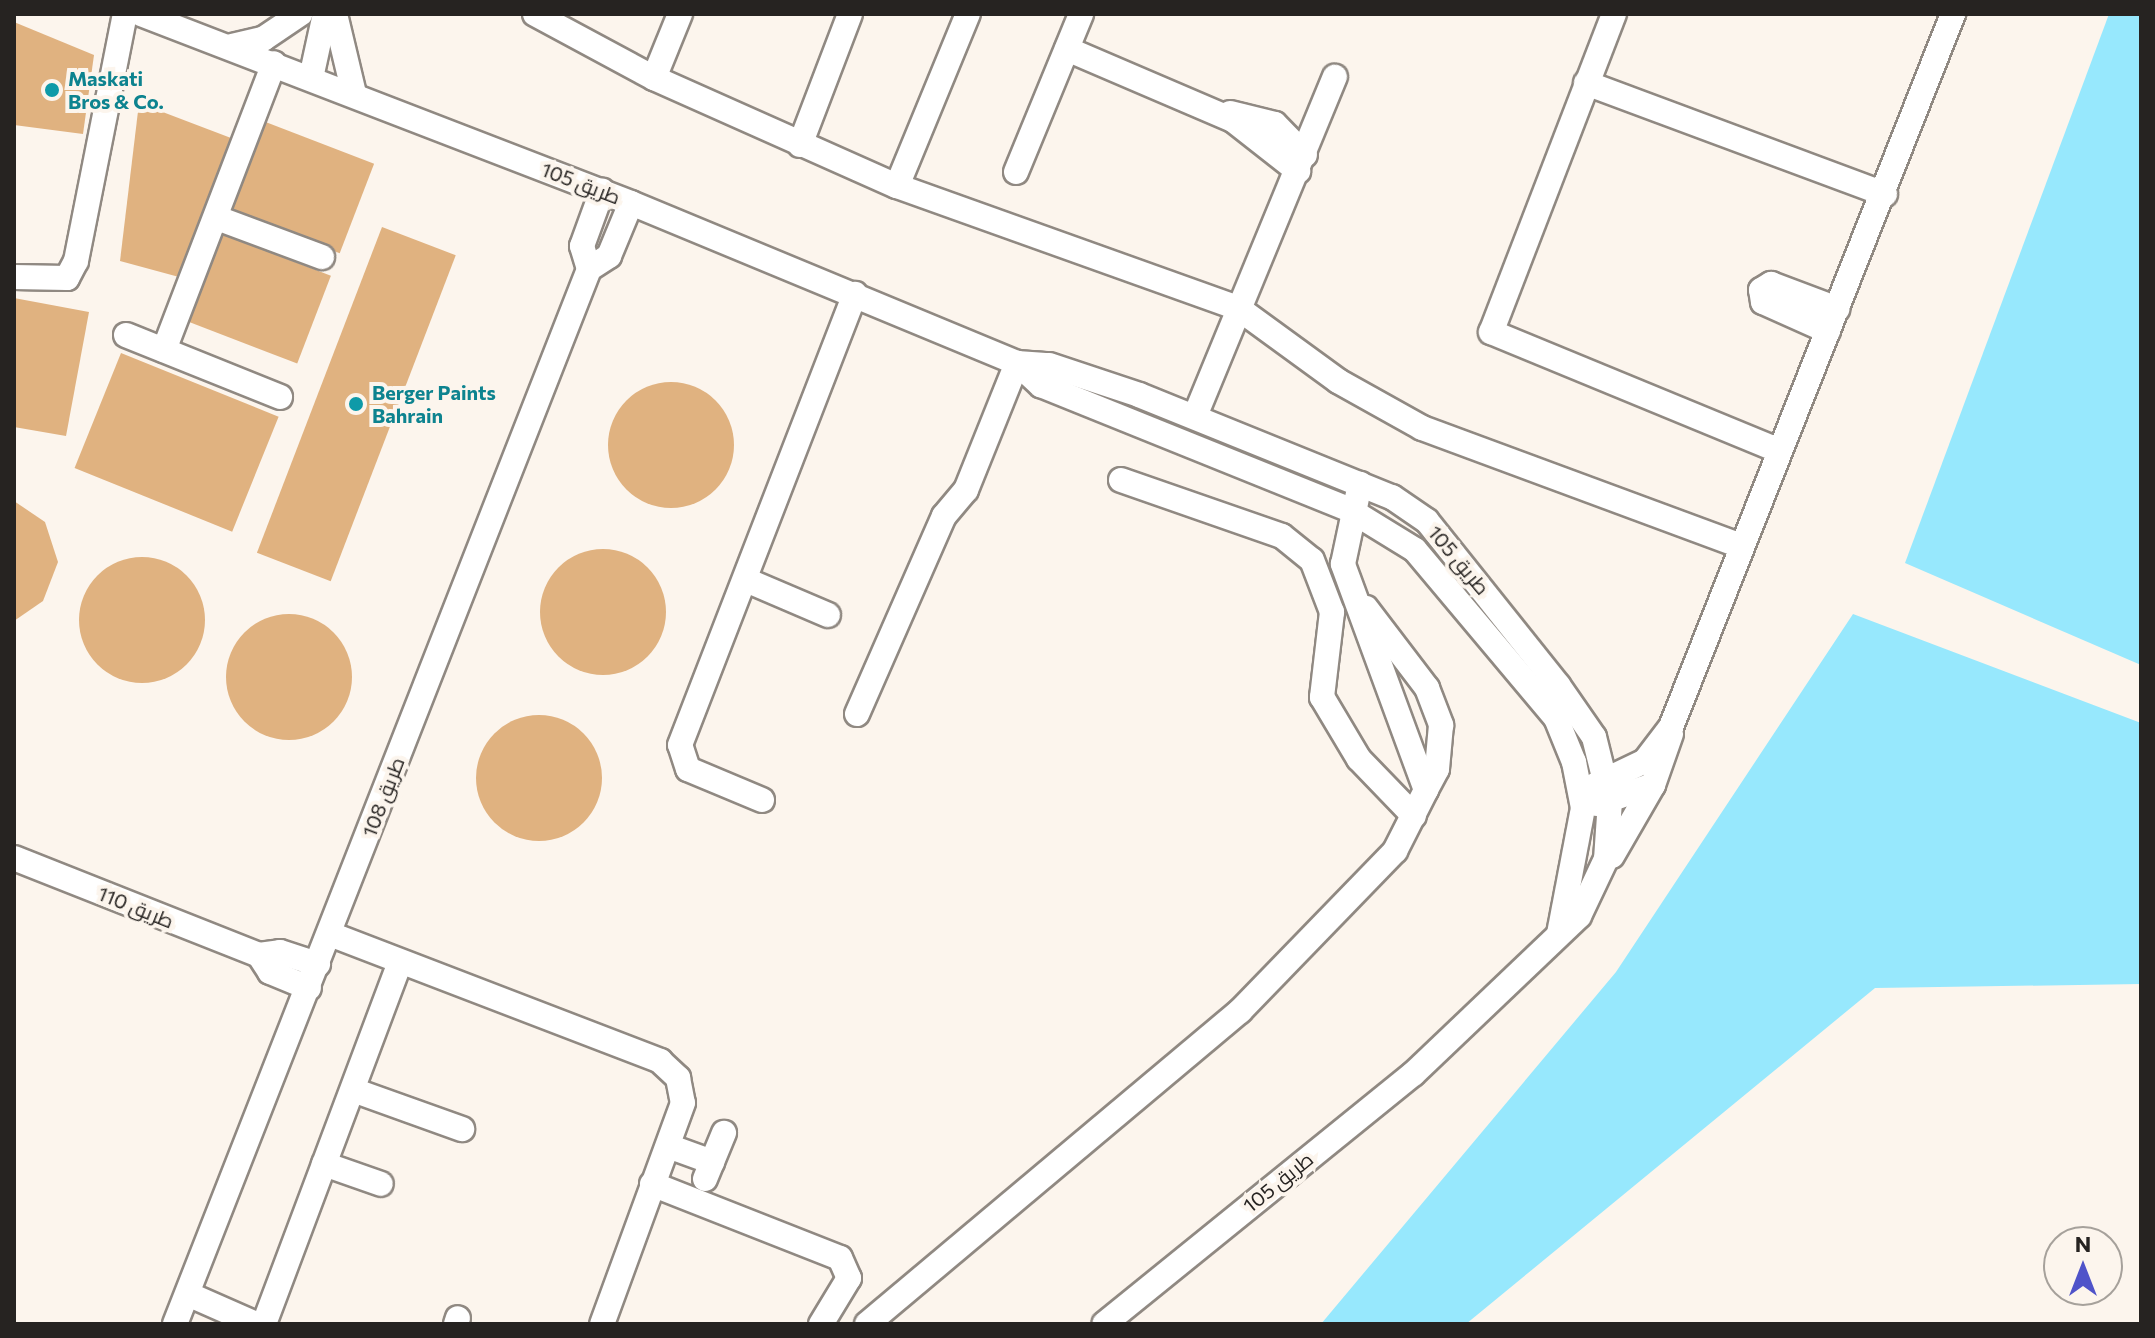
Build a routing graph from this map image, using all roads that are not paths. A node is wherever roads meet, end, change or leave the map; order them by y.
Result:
1 (125, 14) edge
2 (141, 14) edge
3 (300, 14) edge
4 (325, 14) edge
5 (335, 14) edge
6 (535, 14) edge
7 (680, 14) edge
8 (850, 14) edge
9 (968, 14) edge
10 (1081, 14) edge
11 (1614, 14) edge
12 (1953, 14) edge
13 (232, 46) junction
14 (1067, 49) junction
15 (274, 63) junction
16 (1335, 77) dead end
17 (311, 78) junction
18 (654, 78) junction
19 (1586, 83) junction
20 (354, 94) junction
21 (800, 145) junction
22 (1301, 163) junction
23 (1016, 172) dead end
24 (897, 186) junction
25 (602, 191) junction
26 (1885, 194) junction
27 (631, 203) junction
28 (217, 218) junction
29 (322, 257) dead end
30 (589, 269) junction
31 (14, 277) edge
32 (855, 294) junction
33 (1238, 308) junction
34 (126, 335) dead end
35 (164, 350) junction
36 (1017, 363) junction
37 (280, 397) dead end
38 (1195, 416) junction
39 (1223, 428) junction
40 (1778, 450) junction
41 (1214, 452) junction
42 (1121, 480) dead end
43 (1360, 484) junction
44 (1350, 510) junction
45 (1741, 546) junction
46 (746, 580) junction
47 (1350, 587) junction
48 (828, 615) dead end
49 (857, 714) dead end
50 (1671, 727) junction
51 (1653, 785) junction
52 (1426, 790) junction
53 (1609, 791) junction
54 (1582, 799) junction
55 (762, 800) dead end
56 (1414, 816) junction
57 (14, 858) edge
58 (1596, 886) junction
59 (330, 934) junction
60 (1557, 941) junction
61 (259, 955) junction
62 (400, 963) junction
63 (318, 964) junction
64 (309, 988) junction
65 (353, 1090) junction
66 (462, 1129) dead end
67 (724, 1133) dead end
68 (668, 1146) junction
69 (324, 1164) junction
70 (381, 1184) dead end
71 (652, 1184) junction
72 (190, 1295) junction
73 (175, 1324) edge
74 (256, 1324) edge
75 (264, 1324) edge
76 (602, 1324) edge
77 (821, 1324) edge
78 (867, 1324) edge
79 (1104, 1324) edge

1 - 31 street
2 - 13 street, طريق 105
3 - 13 street
4 - 17 street
5 - 20 street
6 - 18 street
7 - 18 street
8 - 21 street
9 - 24 street
10 - 14 street
11 - 19 street
12 - 26 street
13 - 15 street, طريق 105
14 - 22 street
14 - 23 street
15 - 17 street, طريق 105
15 - 28 street
16 - 22 street
17 - 20 street, طريق 105
18 - 21 street
19 - 26 street
19 - 40 street
20 - 25 street, طريق 105
21 - 24 street
22 - 33 street
24 - 33 street
25 - 27 street, طريق 105
25 - 30 street, طريق 108
26 - 40 street
27 - 30 street, طريق 108
27 - 32 street, طريق 105
28 - 29 street
28 - 35 street
30 - 59 street, طريق 108
32 - 36 street, طريق 105
32 - 46 street
33 - 38 street
33 - 45 street
34 - 35 street
35 - 37 street
36 - 38 street, طريق 105
36 - 41 street, طريق 105
36 - 49 street
38 - 39 street, طريق 105
39 - 41 street
39 - 43 street, طريق 105
40 - 45 street
41 - 44 street, طريق 105
42 - 56 street
43 - 44 street
43 - 53 street, طريق 105
44 - 47 street
44 - 54 street, طريق 105
45 - 50 street
46 - 48 street
46 - 55 street
47 - 52 street
47 - 52 street
50 - 51 street
50 - 53 street
51 - 53 street
51 - 58 street
52 - 56 street
53 - 54 street
53 - 58 street, طريق 105
54 - 60 street
56 - 78 street
57 - 61 street, طريق 110
58 - 60 street, طريق 105
59 - 62 street
59 - 63 street, طريق 108
60 - 79 street, طريق 105
61 - 63 street, طريق 110
61 - 64 street, طريق 110
62 - 65 street
62 - 68 street
63 - 64 street, طريق 108
64 - 72 street, طريق 108
65 - 66 street
65 - 69 street
67 - 68 street
68 - 71 street
69 - 70 street
69 - 75 street
71 - 76 street
71 - 77 street
72 - 73 street, طريق 108
72 - 74 street

